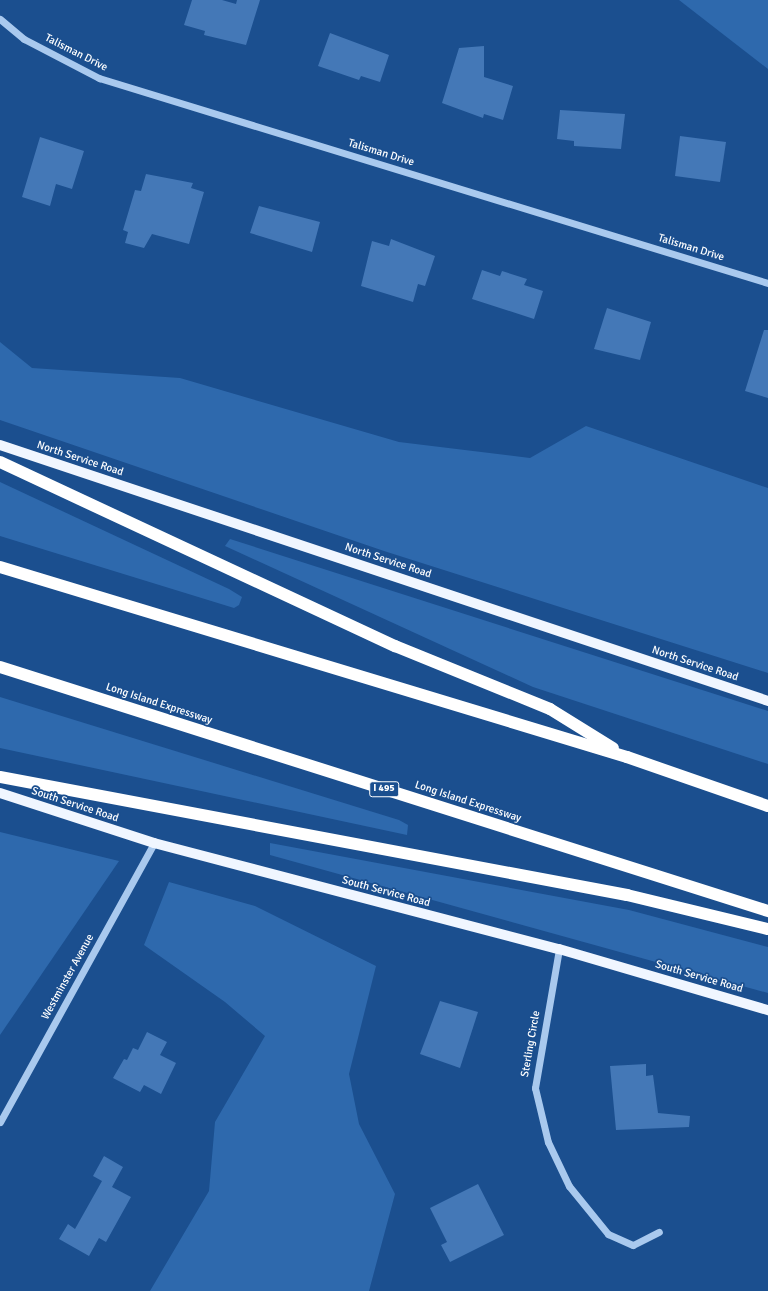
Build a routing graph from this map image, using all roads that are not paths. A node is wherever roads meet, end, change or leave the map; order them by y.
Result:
1 (0, 19) edge
2 (768, 283) edge
3 (0, 445) edge
4 (0, 462) edge
5 (0, 567) edge
6 (0, 667) edge
7 (768, 701) edge
8 (627, 757) junction
9 (0, 777) edge
10 (0, 793) edge
11 (768, 806) edge
12 (154, 843) junction
13 (768, 911) edge
14 (768, 929) edge
15 (559, 950) junction
16 (768, 1010) edge
17 (0, 1122) edge
18 (659, 1232) dead end

1 - 2 street, Talisman Drive
3 - 7 main road, North Service Road
4 - 8 highway
5 - 8 highway
6 - 13 highway, Long Island Expressway / I 495
8 - 11 highway
9 - 14 highway
10 - 12 main road, South Service Road
12 - 15 main road, South Service Road
12 - 17 street, Westminster Avenue
15 - 16 main road, South Service Road
15 - 18 street, Sterling Circle

